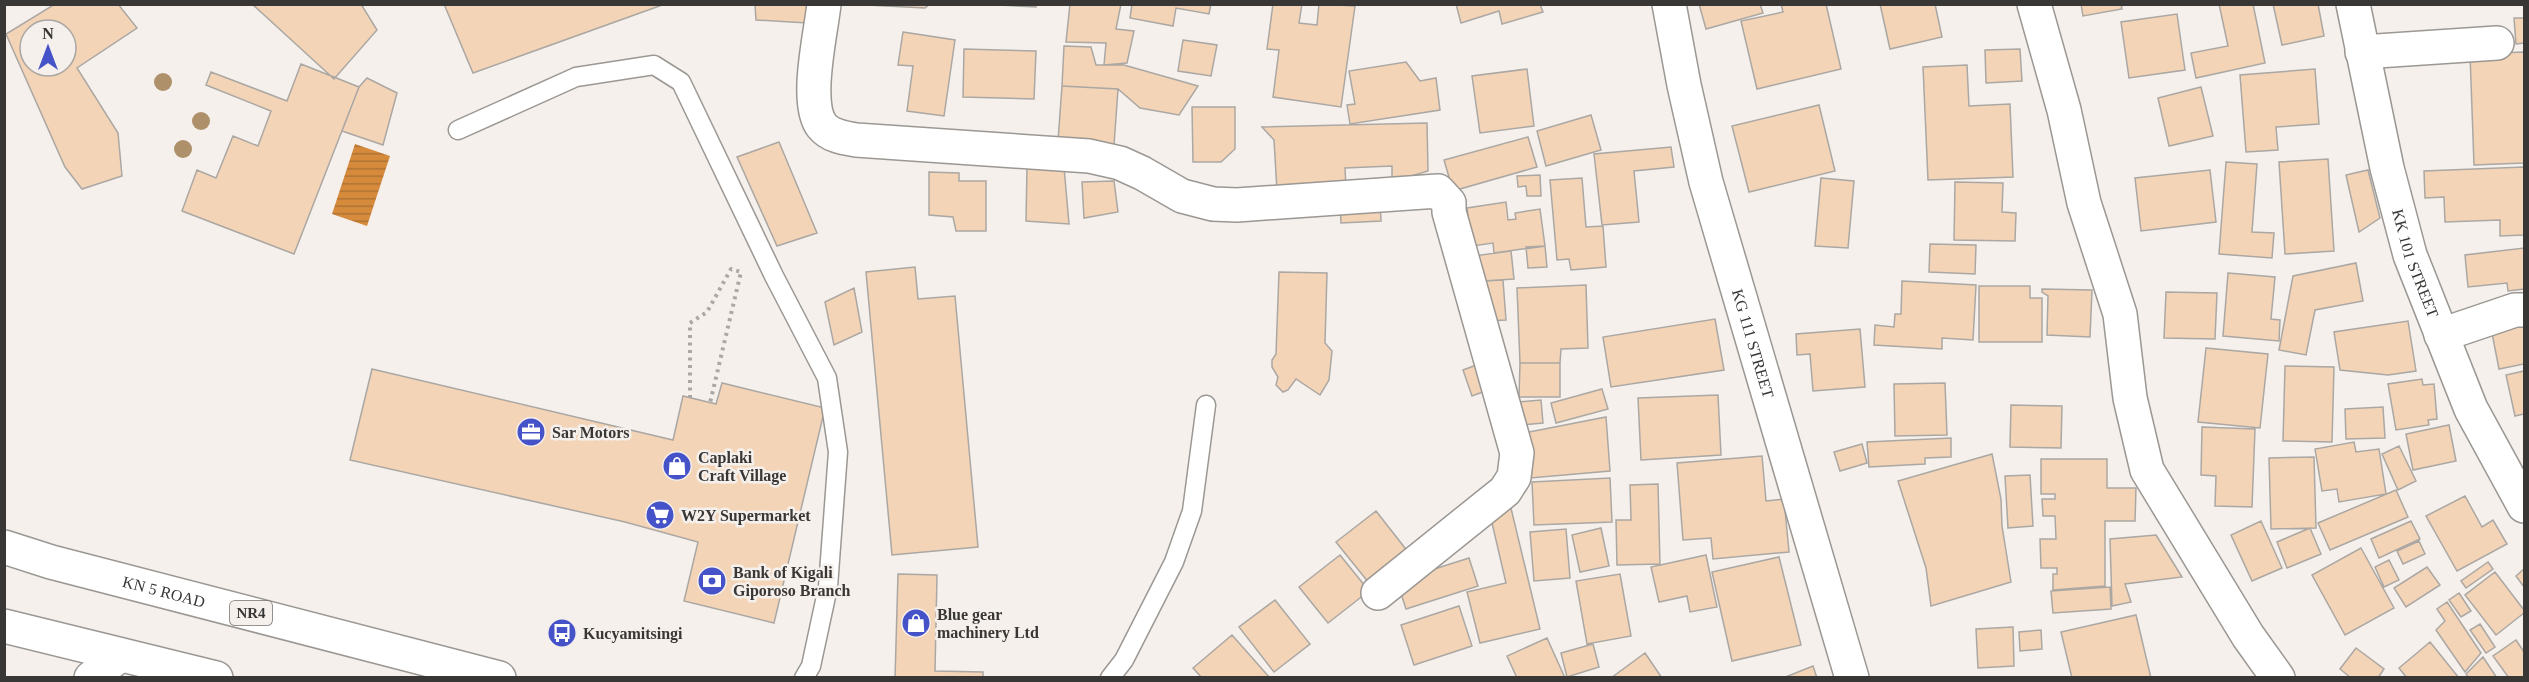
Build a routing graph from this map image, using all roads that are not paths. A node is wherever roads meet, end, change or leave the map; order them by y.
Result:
1 (824, 4) edge
2 (1669, 4) edge
3 (2034, 4) edge
4 (2353, 4) edge
5 (2497, 43) dead end
6 (2362, 52) junction
7 (458, 130) dead end
8 (2524, 310) edge
9 (2441, 335) junction
10 (1206, 405) dead end
11 (2524, 506) edge
12 (4, 547) edge
13 (1378, 593) dead end
14 (4, 626) edge
15 (120, 655) junction
16 (160, 671) edge
17 (91, 678) edge
18 (216, 678) edge
19 (499, 678) edge
20 (804, 678) edge
21 (1110, 678) edge
22 (1852, 678) edge
23 (2278, 678) edge

1 - 13 main road
2 - 22 main road, KG 111 STREET
3 - 23 main road
4 - 6 main road, KK 101 STREET
5 - 6 main road
6 - 9 main road, KK 101 STREET
7 - 20 lane
8 - 9 main road
9 - 11 main road, KK 101 STREET
10 - 21 lane
12 - 19 main road, KN 5 ROAD / NR4
14 - 15 main road
15 - 16 main road
15 - 17 main road
16 - 18 main road

